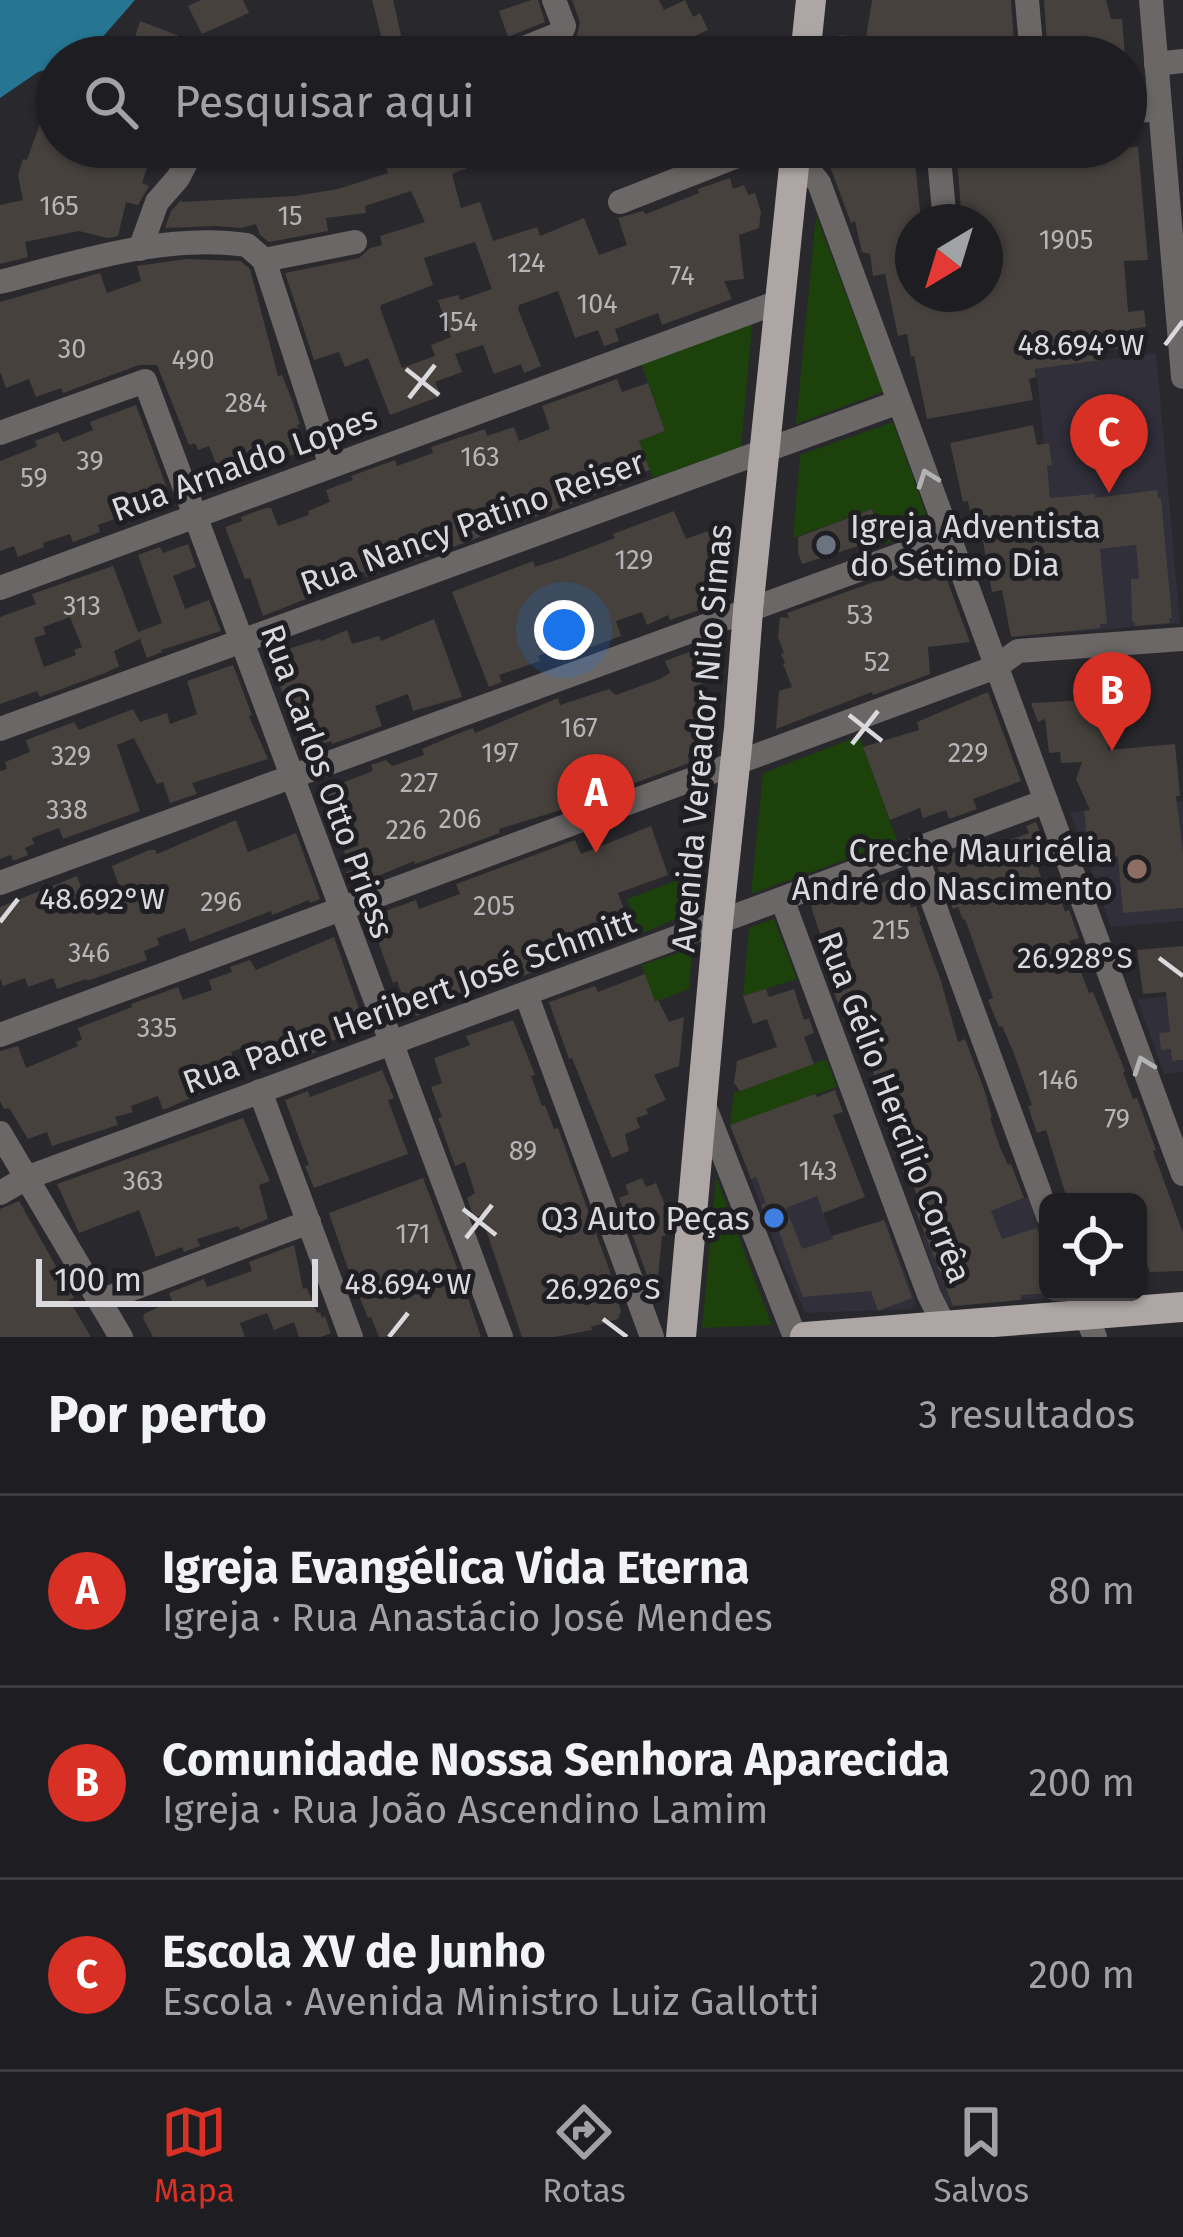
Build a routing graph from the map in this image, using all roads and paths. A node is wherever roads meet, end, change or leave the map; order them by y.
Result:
1 (554, 0) edge
2 (811, 0) edge
3 (1028, 0) edge
4 (1150, 0) edge
5 (554, 36) edge
6 (807, 36) edge
7 (1031, 36) edge
8 (1183, 61) edge
9 (1156, 64) junction
10 (1159, 109) junction
11 (1147, 110) edge
12 (183, 168) edge
13 (706, 168) edge
14 (800, 168) edge
15 (809, 168) edge
16 (940, 168) edge
17 (620, 202) dead end
18 (943, 204) edge
19 (1176, 219) edge
20 (355, 242) dead end
21 (140, 249) junction
22 (263, 260) junction
23 (0, 282) edge
24 (781, 301) junction
25 (1183, 375) edge
26 (899, 402) junction
27 (0, 433) edge
28 (764, 452) junction
29 (331, 466) junction
30 (196, 516) junction
31 (949, 537) junction
32 (0, 588) edge
33 (748, 610) junction
34 (1183, 639) edge
35 (242, 641) junction
36 (996, 667) junction
37 (0, 729) edge
38 (736, 763) junction
39 (292, 777) junction
40 (1046, 801) junction
41 (914, 850) junction
42 (0, 883) edge
43 (782, 899) junction
44 (341, 909) junction
45 (718, 922) junction
46 (526, 994) junction
47 (0, 1035) edge
48 (391, 1044) junction
49 (260, 1090) junction
50 (703, 1103) junction
51 (0, 1133) edge
52 (1183, 1174) edge
53 (26, 1178) junction
54 (0, 1193) edge
55 (1040, 1193) edge
56 (309, 1222) junction
57 (100, 1301) junction
58 (1183, 1307) edge
59 (1086, 1315) edge
60 (947, 1331) edge
61 (121, 1337) edge
62 (351, 1337) edge
63 (501, 1337) edge
64 (652, 1337) edge
65 (681, 1337) edge
66 (795, 1337) edge
67 (805, 1337) edge

1 - 5 street
2 - 6 main road
3 - 7 street
4 - 9 street
8 - 9 street
9 - 10 street
10 - 11 street
10 - 19 street
12 - 21 street
13 - 17 street
14 - 24 main road, Avenida Vereador Nilo Simas
15 - 26 street
16 - 18 street
19 - 25 street
20 - 22 street
21 - 22 street
21 - 23 street
22 - 29 street
24 - 28 main road, Avenida Vereador Nilo Simas
24 - 29 street, Rua Arnaldo Lopes
26 - 28 street, Rua Nancy Patino Reiser
31 -> 26 street
27 - 30 street, Rua Carlos Otto Priess
28 - 33 main road, Avenida Vereador Nilo Simas
28 - 35 street, Rua Nancy Patino Reiser
29 - 30 street, Rua Arnaldo Lopes
30 - 32 street, Rua Arnaldo Lopes
30 - 35 street, Rua Carlos Otto Priess
31 - 33 street
31 - 36 street
33 - 38 main road, Avenida Vereador Nilo Simas
33 - 39 street
34 - 36 street
35 - 37 street, Rua Nancy Patino Reiser
35 - 39 street, Rua Carlos Otto Priess
36 - 38 street
36 - 40 street
38 - 44 street
38 - 45 main road, Avenida Vereador Nilo Simas
39 - 42 street
39 - 44 street, Rua Carlos Otto Priess
40 - 41 street, Rua Padre Heribert José Schmitt
52 -> 40 street
41 - 43 street, Rua Padre Heribert José Schmitt
41 - 55 street
43 - 45 street, Rua Padre Heribert José Schmitt
43 - 60 street, Rua Gélio Hercílio Corrêa
44 - 47 street
44 - 48 street, Rua Carlos Otto Priess
45 - 46 street, Rua Padre Heribert José Schmitt
45 - 50 main road, Avenida Vereador Nilo Simas
46 - 48 street, Rua Padre Heribert José Schmitt
46 - 64 street
48 - 49 street, Rua Padre Heribert José Schmitt
48 - 63 street, Rua Carlos Otto Priess
49 - 53 street, Rua Padre Heribert José Schmitt
49 - 56 street
50 - 65 main road, Avenida Vereador Nilo Simas
50 - 66 street
51 - 53 street
53 - 54 street, Rua Padre Heribert José Schmitt
53 - 57 street
56 - 57 street
56 - 62 street
57 - 61 street
58 - 59 main road
59 - 60 main road
60 - 67 main road

